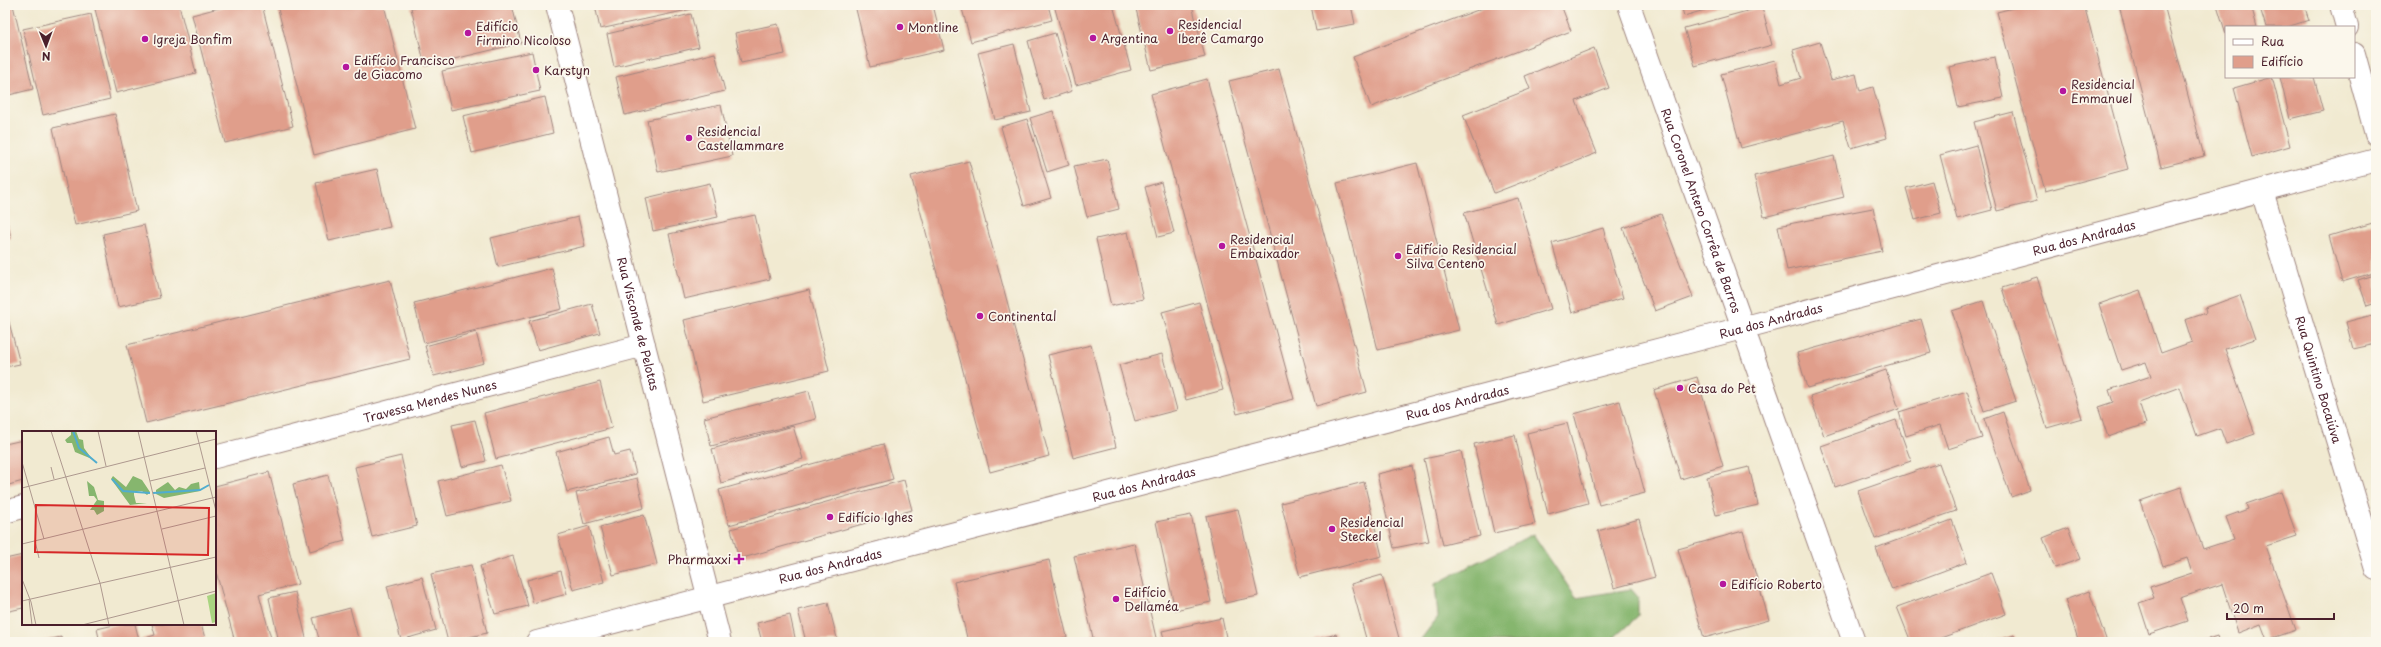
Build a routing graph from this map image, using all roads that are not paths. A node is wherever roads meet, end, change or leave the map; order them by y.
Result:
1 (557, 5) edge
2 (1629, 5) edge
3 (2341, 5) edge
4 (2347, 26) edge
5 (2355, 58) edge
6 (2376, 134) edge
7 (2376, 160) edge
8 (2262, 191) junction
9 (1742, 328) junction
10 (644, 345) junction
11 (216, 457) edge
12 (22, 507) edge
13 (5, 512) edge
14 (2376, 569) edge
15 (708, 598) junction
16 (537, 642) edge
17 (720, 642) edge
18 (1854, 642) edge

1 - 10 street, Rua Visconde de Pelotas
2 - 9 street, Rua Coronel Antero Corrêa de Barros
3 - 4 street
5 - 6 street
7 - 8 street, Rua dos Andradas
8 - 9 street, Rua dos Andradas
8 - 14 street, Rua Quintino Bocaiúva
9 - 15 street, Rua dos Andradas
9 - 18 street, Rua Coronel Antero Corrêa de Barros
10 - 11 street, Travessa Mendes Nunes
10 - 15 street, Rua Visconde de Pelotas
12 - 13 street
15 - 16 street, Rua dos Andradas
15 - 17 street, Rua Visconde de Pelotas

